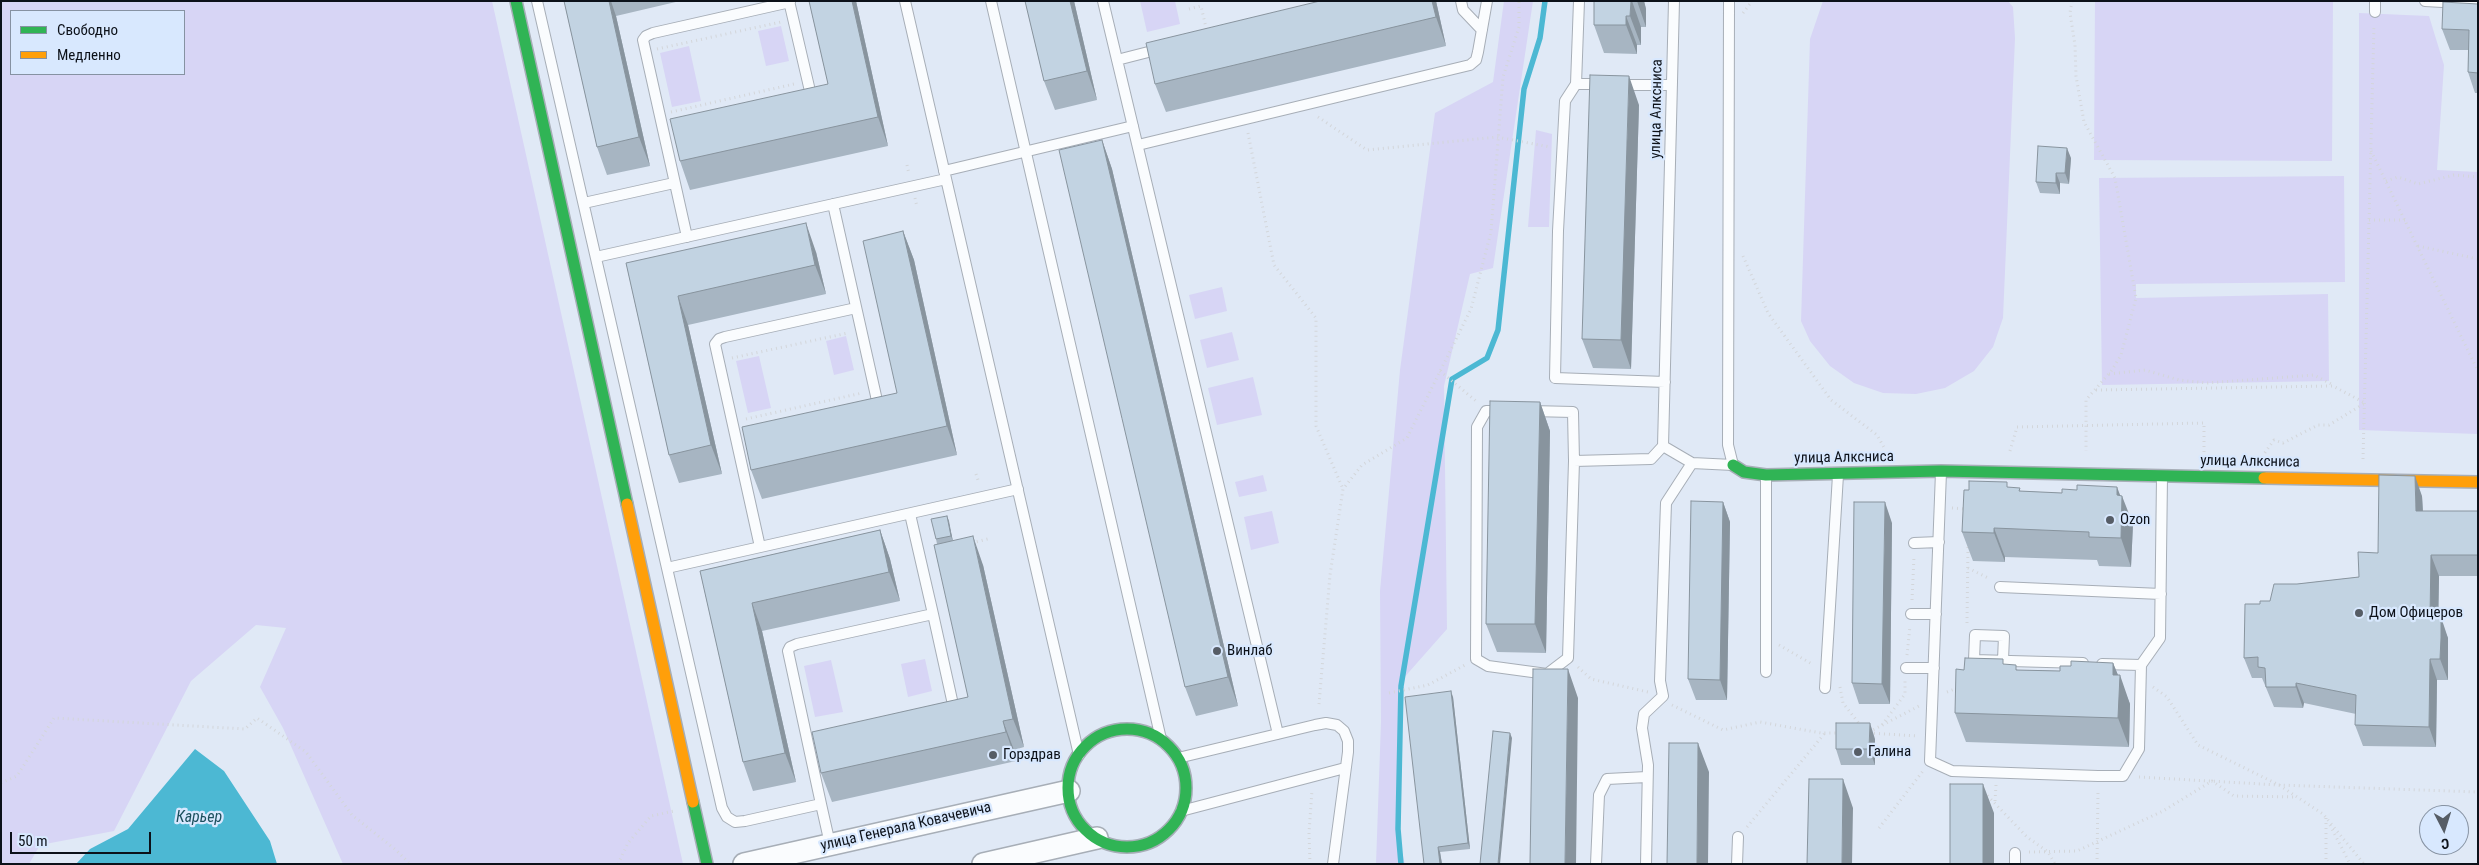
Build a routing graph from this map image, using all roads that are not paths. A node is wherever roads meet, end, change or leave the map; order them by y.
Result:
1 (516, 1) edge
2 (537, 1) edge
3 (905, 1) edge
4 (991, 1) edge
5 (1103, 1) edge
6 (1460, 1) edge
7 (1487, 1) edge
8 (1579, 1) edge
9 (1674, 1) edge
10 (1729, 1) edge
11 (2425, 1) edge
12 (789, 2) edge
13 (2478, 4) edge
14 (1482, 30) junction
15 (1172, 46) edge
16 (1117, 60) junction
17 (1576, 84) junction
18 (1672, 85) junction
19 (799, 105) edge
20 (1133, 126) junction
21 (1138, 145) junction
22 (1026, 152) junction
23 (945, 175) junction
24 (674, 183) junction
25 (584, 203) junction
26 (833, 204) junction
27 (687, 237) junction
28 (596, 257) junction
29 (856, 308) junction
30 (1665, 382) junction
31 (864, 412) edge
32 (1663, 446) junction
33 (1574, 461) junction
34 (1692, 463) junction
35 (1733, 465) junction
36 (1942, 472) junction
37 (1838, 474) junction
38 (1766, 475) junction
39 (2162, 476) junction
40 (2478, 482) edge
41 (1018, 490) junction
42 (910, 514) junction
43 (1939, 542) junction
44 (1914, 543) road end
45 (760, 547) junction
46 (667, 568) junction
47 (2000, 587) dead end
48 (2161, 594) junction
49 (933, 614) junction
50 (1911, 614) road end
51 (1936, 614) junction
52 (2003, 660) junction
53 (2141, 665) junction
54 (1906, 668) road end
55 (1934, 668) junction
56 (1766, 672) dead end
57 (1825, 688) dead end
58 (933, 715) edge
59 (1278, 734) junction
60 (1161, 739) junction
61 (1079, 755) junction
62 (1178, 758) junction
63 (1346, 768) junction
64 (1648, 777) junction
65 (1069, 791) junction
66 (821, 804) junction
67 (1181, 811) junction
68 (1738, 837) road end
69 (1097, 838) junction
70 (830, 844) junction
71 (2016, 852) road end
72 (748, 863) edge
73 (706, 864) edge
74 (983, 864) edge
75 (1333, 864) edge
76 (1596, 864) edge
77 (1646, 864) edge
78 (1738, 864) edge
79 (2015, 864) edge

1 - 73 street
2 - 25 lane
3 - 23 lane
4 - 22 lane
5 - 16 lane
6 - 14 lane
7 - 14 lane
8 - 17 lane
9 - 18 lane, улица Алксниса
10 - 35 lane
11 - 13 lane
12 - 19 lane
12 - 24 lane
14 - 21 lane
15 - 16 lane
16 - 20 lane
17 - 18 lane
17 - 30 lane
18 - 30 lane, улица Алксниса
20 - 21 lane
20 - 22 lane
21 - 59 lane
22 - 23 lane
22 - 60 lane
23 - 26 lane
23 - 41 lane
24 - 25 lane
24 - 27 lane
25 - 28 lane
26 - 27 lane
26 - 29 lane
27 - 28 lane
28 - 46 lane
29 - 31 lane
29 - 45 lane
30 - 32 lane, улица Алксниса
32 - 33 lane
32 - 34 lane, улица Алксниса
33 - 33 lane
34 - 35 lane, улица Алксниса
34 - 64 lane
35 - 38 street, улица Алксниса
36 - 37 street, улица Алксниса
36 - 39 street, улица Алксниса
36 - 43 lane
37 - 38 street, улица Алксниса
37 - 57 lane
38 - 56 lane
39 - 40 street, улица Алксниса
39 - 48 lane
41 - 42 lane
41 - 61 lane
42 - 45 lane
42 - 49 lane
43 - 44 lane
43 - 51 lane
45 - 46 lane
46 - 66 lane
47 - 48 lane
48 - 53 lane
49 - 58 lane
49 - 66 lane
50 - 51 lane
51 - 55 lane
52 - 52 lane
52 - 53 lane
53 - 55 lane
54 - 55 lane
59 - 62 lane
59 - 63 lane
60 - 61 street
60 - 62 street
61 - 65 street
62 - 67 street
63 - 67 lane
63 - 75 lane
64 - 76 lane
64 - 77 lane
65 - 69 street
65 - 70 street, улица Генерала Ковачевича
66 - 70 lane
67 - 69 street
68 - 78 lane
69 - 74 street
70 - 72 street, улица Генерала Ковачевича
71 - 79 lane

